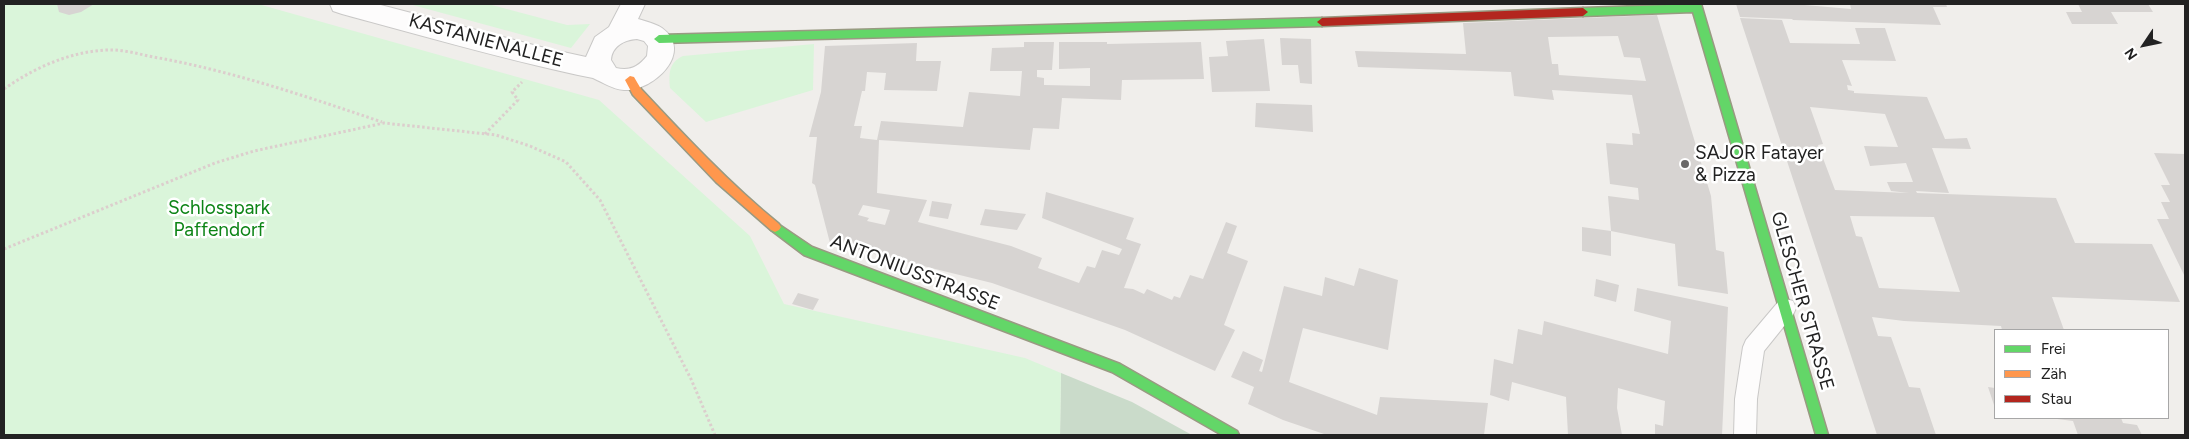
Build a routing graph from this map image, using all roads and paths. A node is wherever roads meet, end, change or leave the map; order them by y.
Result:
1 (342, 4) edge
2 (633, 4) edge
3 (1696, 6) edge
4 (618, 33) junction
5 (659, 40) junction
6 (545, 58) junction
7 (601, 70) junction
8 (630, 80) junction
9 (4, 89) edge
10 (384, 123) junction
11 (485, 134) junction
12 (4, 249) edge
13 (1786, 308) junction
14 (715, 435) edge
15 (1233, 435) edge
16 (1745, 435) edge
17 (1822, 435) edge

1 - 6 street, KASTANIENALLEE
2 - 4 street
3 - 5 street
3 - 13 street, GLESCHER STRASSE
4 - 5 street
4 - 7 street
5 - 8 street
6 - 7 street, KASTANIENALLEE
6 - 11 path
7 - 8 street
8 - 15 street, ANTONIUSSTRASSE
9 - 10 path
10 - 11 path
10 - 12 path
11 - 14 path
13 - 16 lane
13 - 17 street, GLESCHER STRASSE

